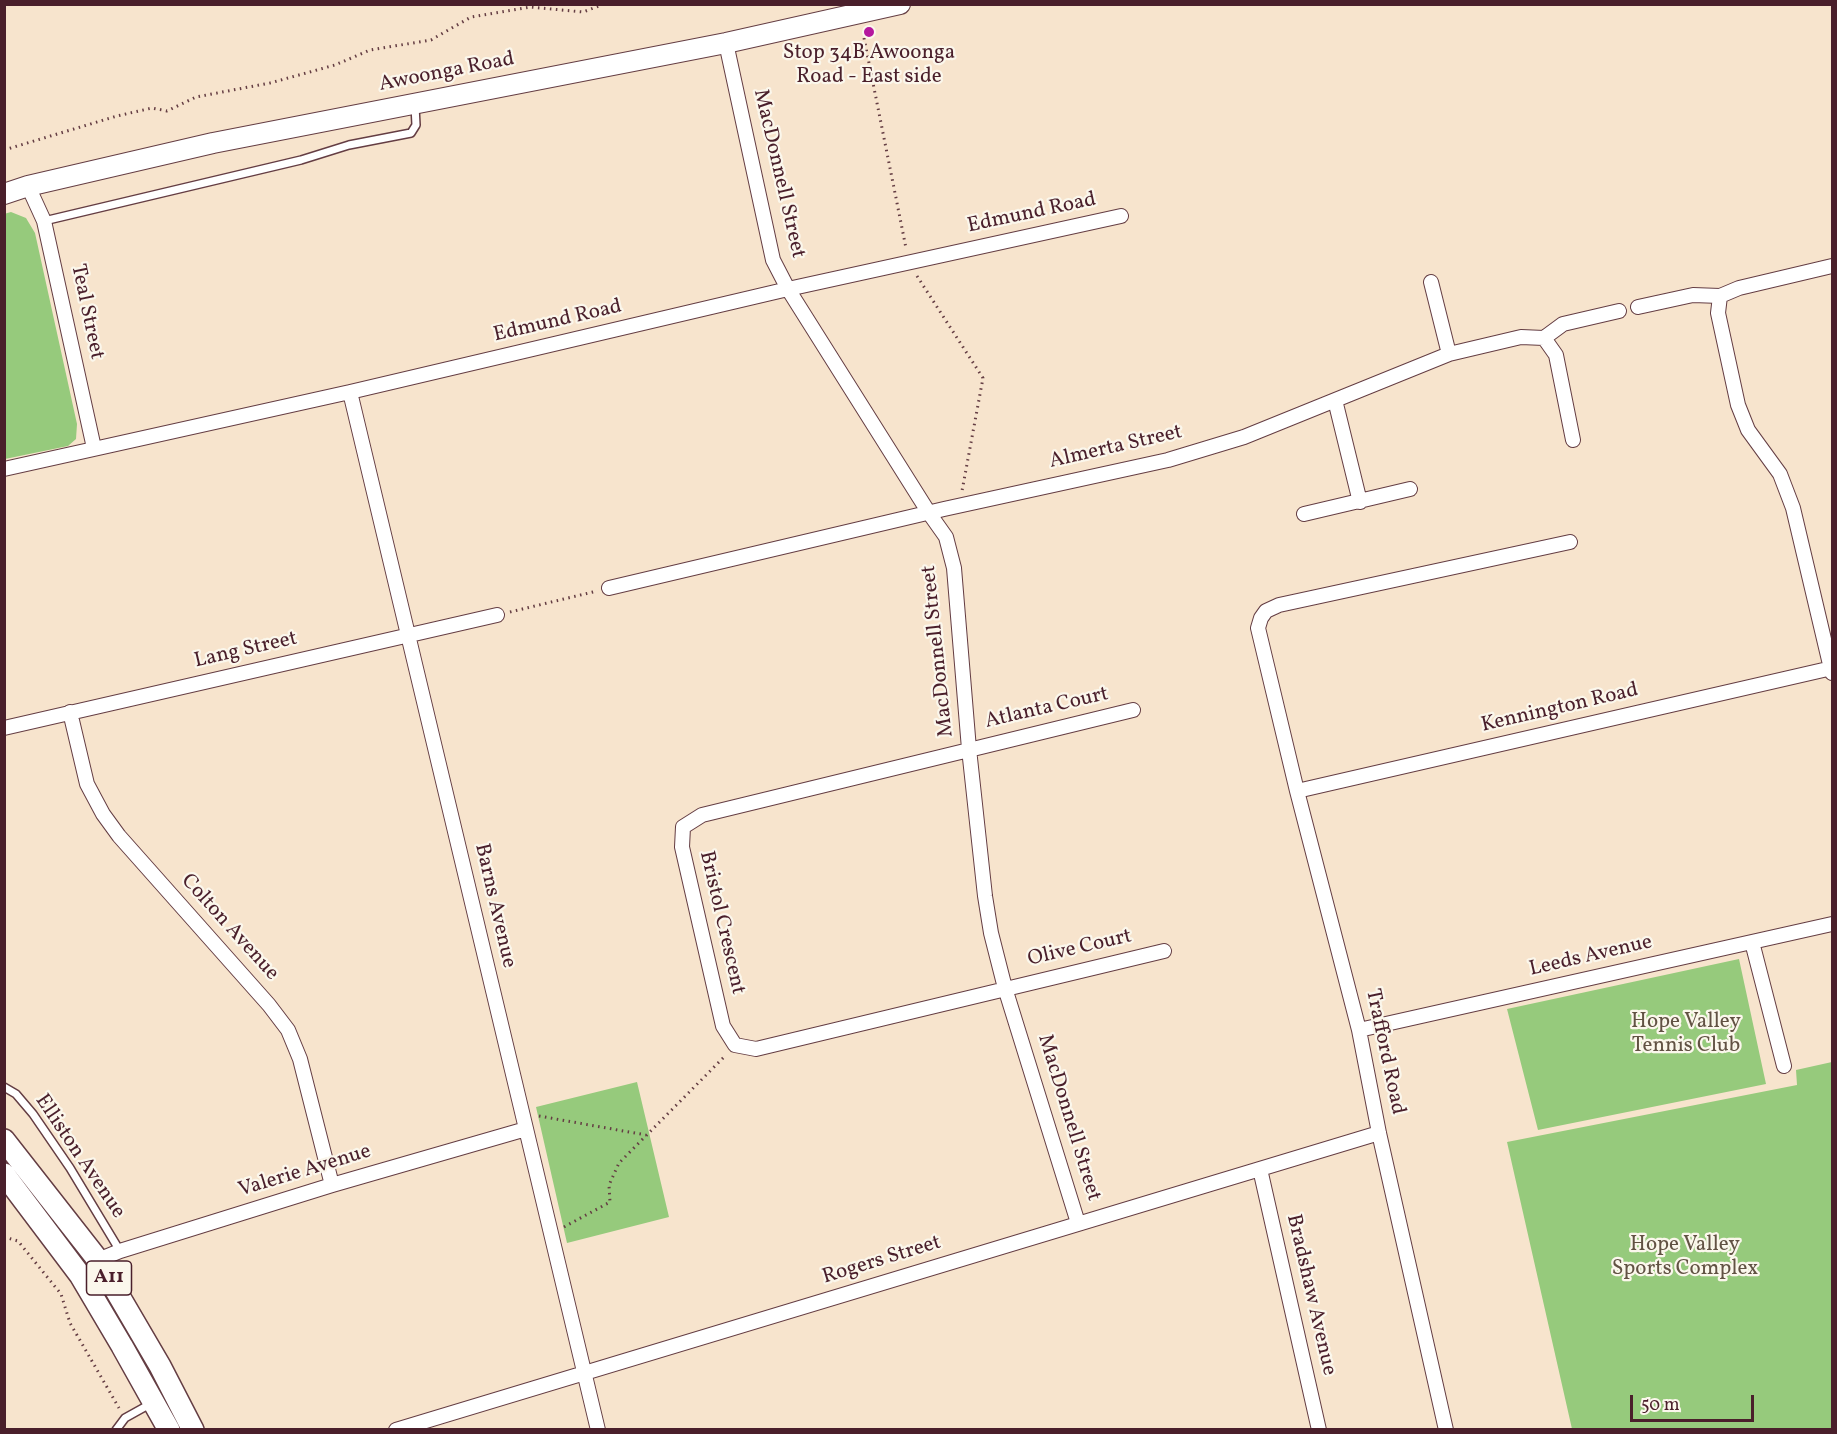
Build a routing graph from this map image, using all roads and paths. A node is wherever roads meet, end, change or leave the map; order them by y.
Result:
1 (604, 4) edge
2 (900, 4) edge
3 (864, 38) dead end
4 (726, 43) junction
5 (415, 104) junction
6 (4, 150) edge
7 (28, 186) junction
8 (4, 194) edge
9 (1121, 216) dead end
10 (44, 221) junction
11 (909, 262) junction
12 (1833, 266) edge
13 (1431, 282) dead end
14 (788, 289) junction
15 (1720, 296) junction
16 (1638, 307) dead end
17 (1619, 311) dead end
18 (1544, 338) junction
19 (1449, 354) junction
20 (350, 392) junction
21 (1335, 400) junction
22 (1573, 440) dead end
23 (94, 448) junction
24 (4, 470) edge
25 (1410, 489) dead end
26 (1360, 502) junction
27 (959, 506) junction
28 (929, 513) junction
29 (1304, 514) dead end
30 (1570, 542) dead end
31 (609, 588) joint
32 (497, 615) joint
33 (408, 636) junction
34 (1832, 670) edge
35 (1133, 710) dead end
36 (70, 712) junction
37 (4, 728) edge
38 (969, 748) junction
39 (1298, 791) junction
40 (1833, 924) edge
41 (1752, 942) junction
42 (1164, 951) dead end
43 (1005, 988) junction
44 (1359, 1030) junction
45 (735, 1045) junction
46 (1784, 1066) dead end
47 (4, 1087) edge
48 (522, 1113) junction
49 (526, 1129) junction
50 (1380, 1133) junction
51 (646, 1135) junction
52 (4, 1140) edge
53 (1260, 1169) junction
54 (4, 1174) edge
55 (332, 1185) junction
56 (1078, 1223) junction
57 (551, 1234) junction
58 (25, 1236) dead end
59 (4, 1237) edge
60 (18, 1241) junction
61 (120, 1251) junction
62 (98, 1260) junction
63 (583, 1373) junction
64 (154, 1402) junction
65 (120, 1410) dead end
66 (116, 1430) edge
67 (169, 1430) edge
68 (193, 1430) edge
69 (396, 1430) edge
70 (598, 1430) edge
71 (1319, 1430) edge
72 (1446, 1430) edge

1 - 6 path
2 - 4 main road, Awoonga Road
3 - 11 path
4 - 5 main road, Awoonga Road
4 - 14 street, MacDonnell Street
5 - 7 main road, Awoonga Road
5 - 10 lane
7 - 8 main road, Awoonga Road
7 - 10 street, Teal Street
9 - 11 street, Edmund Road
10 - 23 street, Teal Street
11 - 14 street, Edmund Road
11 - 27 path
12 - 15 street
13 - 19 street
14 - 20 street, Edmund Road
14 - 28 street, MacDonnell Street
15 - 16 street
15 - 34 street
17 - 18 street
18 - 19 street, Almerta Street
18 - 22 street
19 - 21 street, Almerta Street
20 - 23 street, Edmund Road
20 - 33 street, Barns Avenue
21 - 26 street
21 - 27 street, Almerta Street
23 - 24 street, Edmund Road
25 - 26 street
26 - 29 street
27 - 28 street, Almerta Street
28 - 31 street, Almerta Street
28 - 38 street, MacDonnell Street
30 - 39 street, Trafford Road
31 - 32 path
32 - 33 street, Lang Street
33 - 36 street, Lang Street
33 - 48 street, Barns Avenue
34 - 39 street, Kennington Road
35 - 38 street, Atlanta Court
36 - 37 street, Lang Street
36 - 55 street, Colton Avenue
38 - 43 street, MacDonnell Street
38 - 45 street, Bristol Crescent
39 - 44 street, Trafford Road
40 - 41 street, Leeds Avenue
41 - 44 street, Leeds Avenue
41 - 46 street
42 - 43 street, Olive Court
43 - 45 street
43 - 56 street, MacDonnell Street
44 - 50 street, Trafford Road
45 - 51 path
47 - 61 lane, Elliston Avenue
48 - 49 street, Barns Avenue
48 - 51 path
49 - 55 street, Valerie Avenue
49 - 57 street, Barns Avenue
50 - 53 street, Rogers Street
50 - 72 street, Trafford Road
51 - 57 path
52 - 62 main road, A11
53 - 56 street, Rogers Street
53 - 71 street, Bradshaw Avenue
54 - 64 main road, A11
55 - 61 street, Valerie Avenue
56 - 63 street, Rogers Street
57 - 63 street, Barns Avenue
58 - 60 path
59 - 60 path
60 - 65 path
61 - 62 street, Valerie Avenue
62 - 68 main road, A11
63 - 69 street, Rogers Street
63 - 70 street, Barns Avenue
64 - 66 lane
64 - 67 main road, A11

